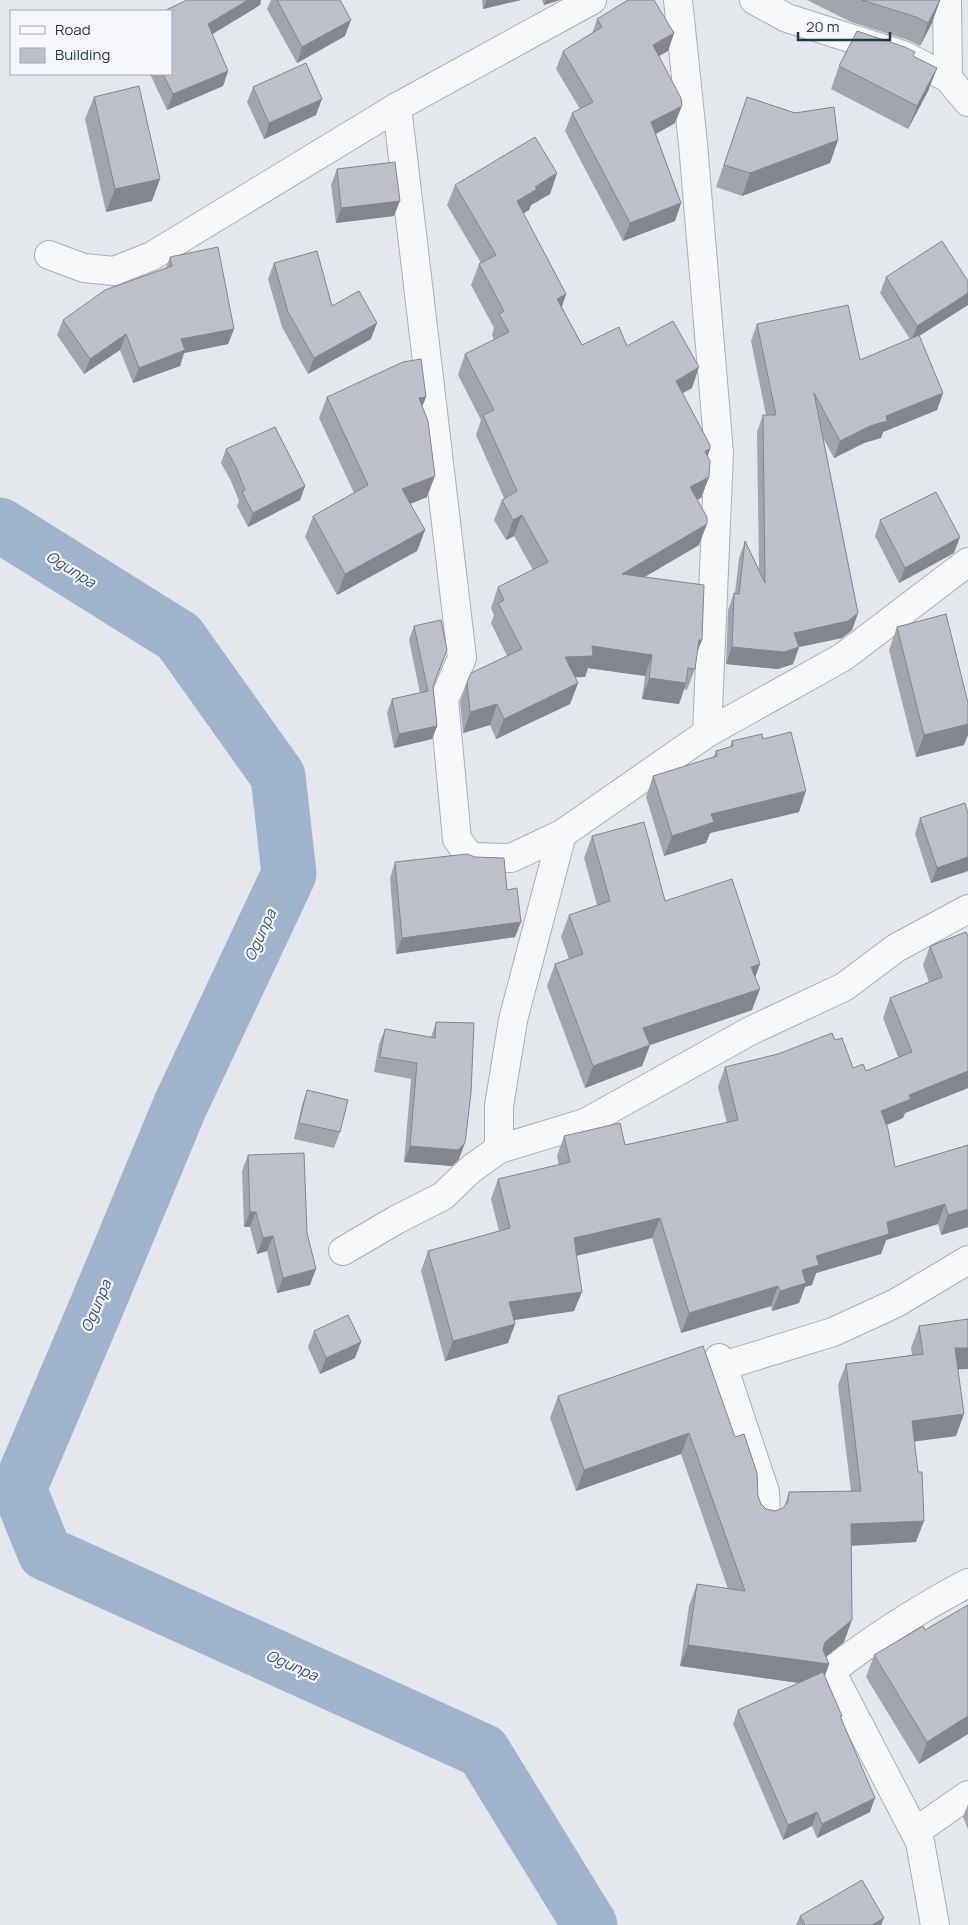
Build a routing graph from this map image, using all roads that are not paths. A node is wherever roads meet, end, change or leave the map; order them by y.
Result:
1 (592, 0) edge
2 (678, 0) edge
3 (754, 0) edge
4 (947, 0) edge
5 (948, 78) junction
6 (968, 102) edge
7 (396, 108) junction
8 (49, 255) dead end
9 (968, 562) edge
10 (707, 734) junction
11 (562, 834) junction
12 (968, 909) edge
13 (499, 1149) junction
14 (343, 1251) dead end
15 (968, 1260) edge
16 (766, 1517) edge
17 (968, 1583) edge
18 (968, 1795) edge
19 (915, 1832) junction
20 (935, 1925) edge

1 - 7 street
2 - 10 street
3 - 5 street
4 - 5 street
5 - 6 street
7 - 8 street
7 - 11 street
9 - 10 street
10 - 11 street
11 - 13 street
12 - 13 street
13 - 14 street
15 - 16 street
17 - 19 street
18 - 19 street
19 - 20 street

